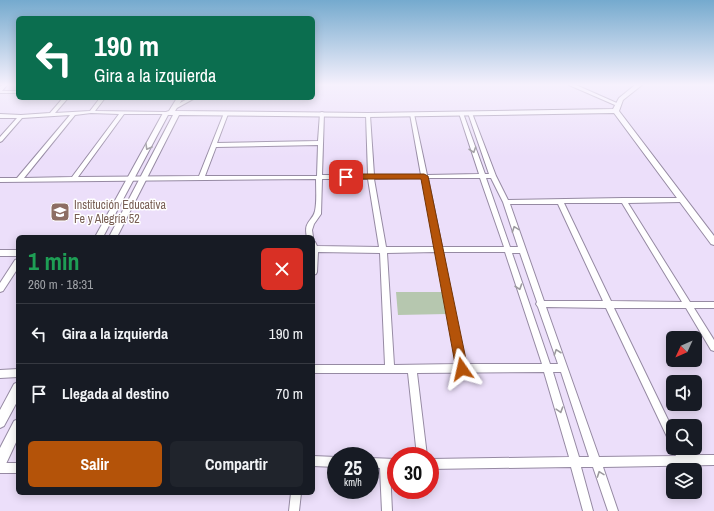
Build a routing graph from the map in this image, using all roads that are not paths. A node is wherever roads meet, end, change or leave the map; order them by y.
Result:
1 (56, 109) edge
2 (93, 109) edge
3 (174, 109) edge
4 (177, 109) edge
5 (572, 109) edge
6 (618, 109) edge
7 (91, 112) junction
8 (172, 112) junction
9 (122, 113) junction
10 (322, 113) junction
11 (461, 113) junction
12 (470, 113) junction
13 (74, 114) junction
14 (226, 114) junction
15 (368, 114) junction
16 (412, 114) junction
17 (51, 115) junction
18 (0, 116) edge
19 (21, 117) junction
20 (0, 140) edge
21 (321, 143) junction
22 (214, 145) junction
23 (424, 176) junction
24 (482, 176) junction
25 (493, 176) junction
26 (320, 177) junction
27 (371, 177) junction
28 (142, 178) junction
29 (201, 178) junction
30 (130, 179) junction
31 (0, 180) edge
32 (19, 180) junction
33 (74, 180) junction
34 (560, 200) junction
35 (622, 200) junction
36 (682, 200) junction
37 (506, 202) junction
38 (100, 235) edge
39 (114, 235) edge
40 (310, 235) edge
41 (714, 242) edge
42 (315, 247) edge
43 (438, 249) junction
44 (506, 250) junction
45 (523, 250) junction
46 (383, 251) junction
47 (0, 253) edge
48 (16, 253) edge
49 (16, 265) edge
50 (0, 289) edge
51 (540, 304) junction
52 (609, 305) junction
53 (688, 305) junction
54 (714, 305) edge
55 (714, 347) edge
56 (547, 368) junction
57 (563, 368) junction
58 (315, 369) edge
59 (390, 369) junction
60 (462, 369) junction
61 (412, 370) junction
62 (16, 373) edge
63 (0, 374) edge
64 (16, 392) edge
65 (0, 422) edge
66 (666, 425) edge
67 (16, 429) edge
68 (421, 447) edge
69 (680, 455) edge
70 (315, 460) edge
71 (683, 460) junction
72 (714, 460) edge
73 (0, 461) edge
74 (327, 461) edge
75 (576, 461) junction
76 (595, 461) junction
77 (379, 464) edge
78 (385, 464) joint
79 (439, 464) edge
80 (0, 468) edge
81 (16, 468) edge
82 (296, 495) edge
83 (294, 511) edge
84 (387, 511) edge
85 (588, 511) edge
86 (613, 511) edge

1 - 17 street
2 - 7 street
3 - 8 street
4 - 8 street
5 - 12 street
6 - 36 street
7 - 9 street
7 - 13 street
8 - 9 street
8 - 14 street
8 - 28 street
8 -> 30 street
9 - 33 street
10 - 14 street
10 - 15 street
10 - 21 street
11 - 12 street
11 - 16 street
11 -> 24 street
12 - 25 street
13 - 17 street
13 - 32 street
14 - 22 street
15 - 16 street
15 - 27 street
16 - 23 street
17 - 19 street
18 - 19 street
19 - 20 street
21 - 22 street
21 - 26 street
22 - 29 street
23 - 24 street
23 - 27 street
23 - 43 street
24 - 25 street
24 - 44 street
25 - 37 street
26 - 27 street
26 - 29 street
26 - 40 street
27 - 46 street
28 - 29 street
28 - 30 street
28 - 39 street
30 - 33 street
30 - 38 street
31 - 32 street
32 - 33 street
34 - 35 street
34 - 37 street
34 - 52 street
35 - 36 street
35 - 53 street
36 - 41 street
45 -> 37 street
42 - 46 street
43 - 44 street
43 - 46 street
43 - 60 street
44 - 45 street
44 -> 56 street
45 - 51 street
46 - 59 street
47 - 48 street
49 - 50 street
51 - 52 street
57 -> 51 street
52 - 53 street
52 - 66 street
53 - 54 street
53 - 55 street
56 - 57 street
56 - 60 street
56 -> 75 street
57 - 76 street
58 - 59 street
59 - 61 street
60 - 61 street
61 - 68 street
62 - 63 street
64 - 65 street
67 - 73 street
69 - 71 street
70 - 74 street
71 - 72 street
71 - 76 street
75 - 76 street
75 - 79 street
75 - 85 street
86 -> 76 street
77 - 78 street
78 - 84 street
80 - 81 street
82 - 83 street

